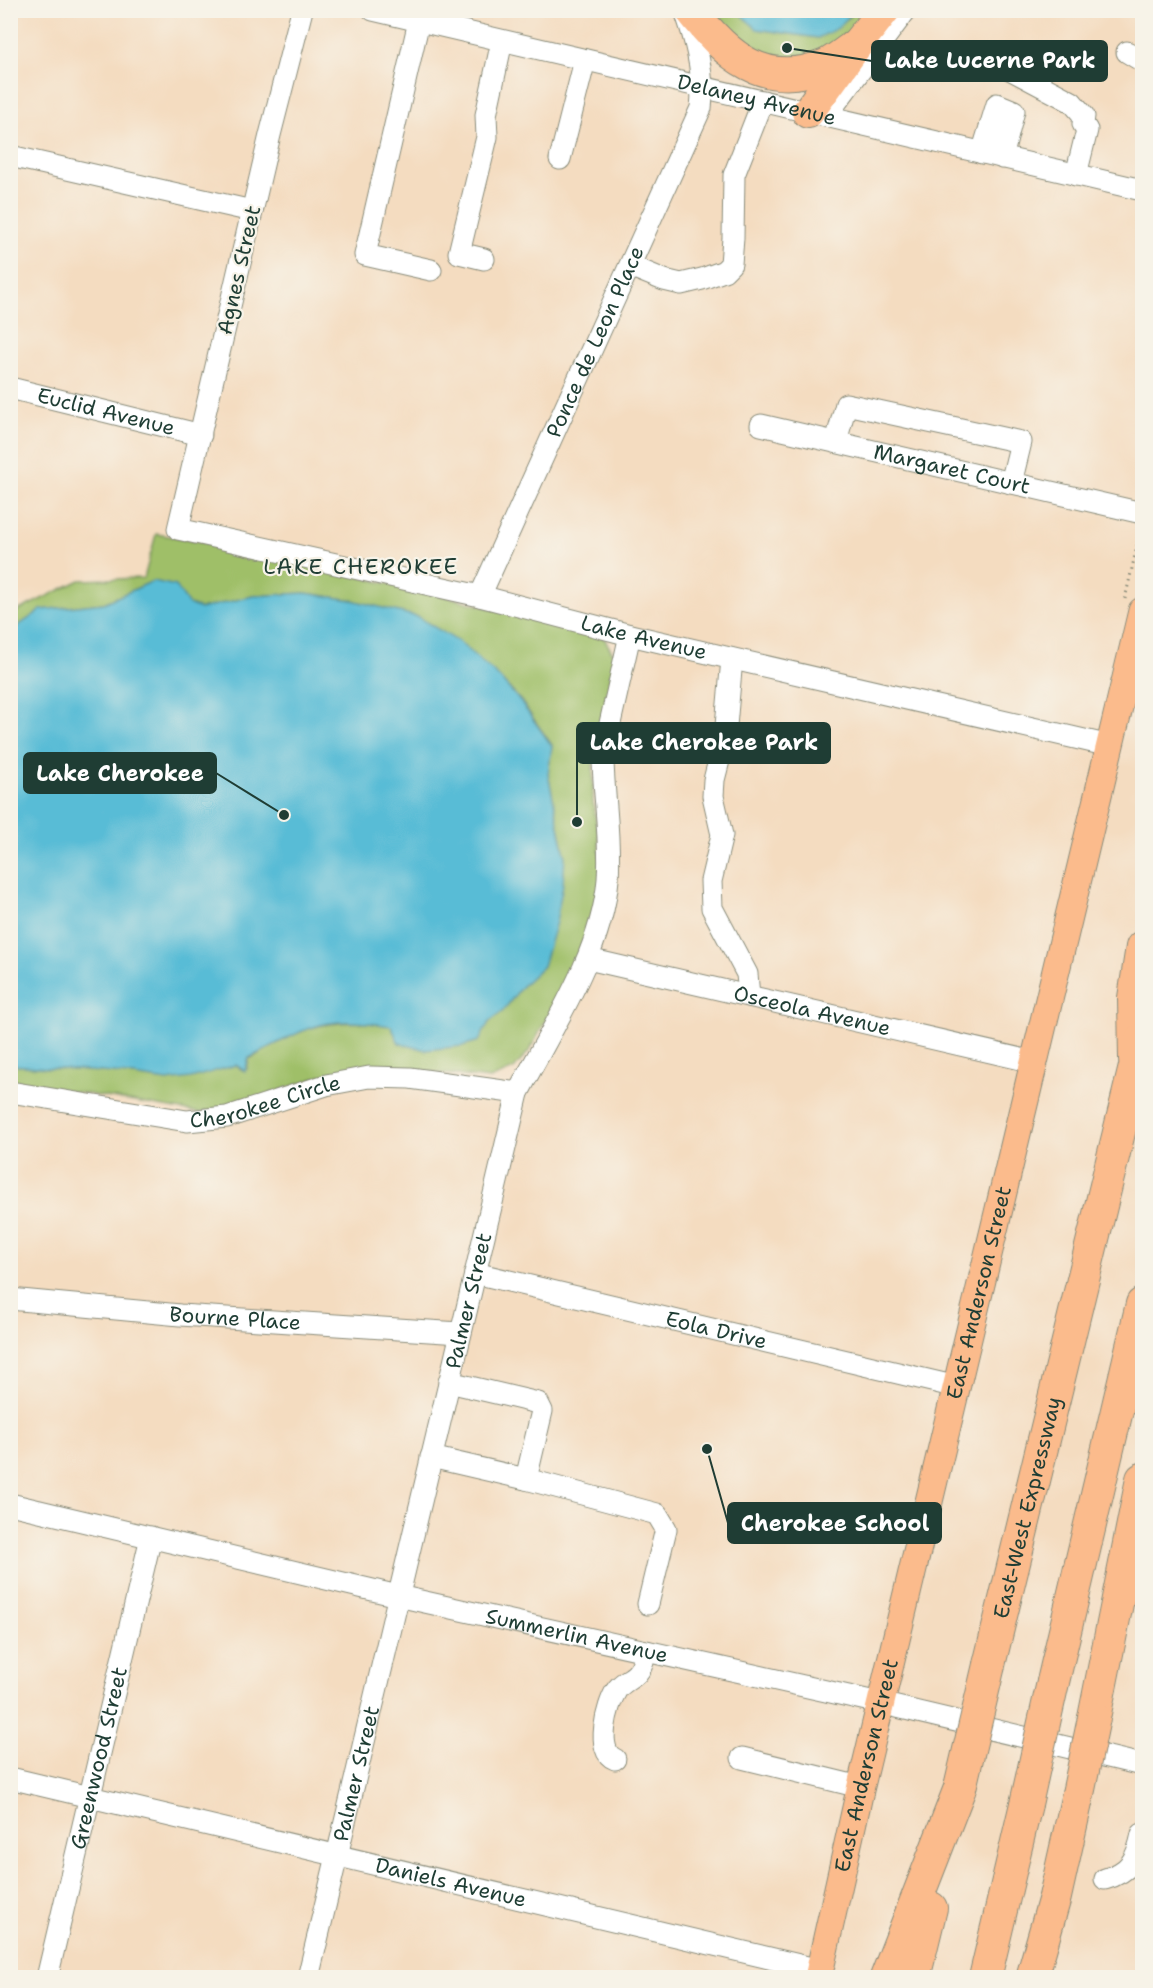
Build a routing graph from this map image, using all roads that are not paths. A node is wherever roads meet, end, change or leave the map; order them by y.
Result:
1 (302, 10) edge
2 (373, 10) edge
3 (684, 10) edge
4 (691, 10) edge
5 (884, 10) edge
6 (906, 10) edge
7 (419, 21) junction
8 (502, 41) junction
9 (857, 44) junction
10 (585, 60) junction
11 (1004, 66) dead end
12 (701, 87) junction
13 (763, 101) junction
14 (1010, 104) dead end
15 (817, 114) junction
16 (992, 155) junction
17 (10, 156) edge
18 (560, 159) dead end
19 (1071, 173) junction
20 (1143, 190) edge
21 (252, 212) junction
22 (484, 259) dead end
23 (630, 266) junction
24 (431, 270) dead end
25 (10, 388) edge
26 (762, 425) dead end
27 (201, 435) junction
28 (836, 442) junction
29 (1011, 483) junction
30 (1143, 513) edge
31 (178, 530) joint
32 (480, 596) junction
33 (1143, 611) edge
34 (630, 635) junction
35 (732, 658) junction
36 (1110, 746) junction
37 (1143, 947) edge
38 (588, 959) junction
39 (749, 996) junction
40 (1139, 1053) edge
41 (1034, 1062) junction
42 (10, 1092) edge
43 (518, 1092) junction
44 (475, 1273) junction
45 (10, 1299) edge
46 (1143, 1304) edge
47 (460, 1333) junction
48 (449, 1382) junction
49 (957, 1387) junction
50 (431, 1457) junction
51 (526, 1479) junction
52 (1143, 1479) edge
53 (10, 1504) edge
54 (151, 1537) junction
55 (398, 1596) junction
56 (648, 1604) dead end
57 (646, 1651) junction
58 (880, 1703) junction
59 (742, 1758) dead end
60 (615, 1759) dead end
61 (1142, 1761) edge
62 (10, 1778) edge
63 (860, 1787) junction
64 (960, 1788) junction
65 (91, 1796) junction
66 (1143, 1834) edge
67 (338, 1856) junction
68 (1105, 1879) dead end
69 (819, 1974) edge
70 (47, 1977) edge
71 (308, 1977) edge
72 (886, 1977) edge
73 (914, 1977) edge
74 (985, 1977) edge
75 (1032, 1977) edge

1 - 21 street, Agnes Street
2 - 7 street, Delaney Avenue
3 - 12 street, Ponce de Leon Place
4 - 9 highway
5 - 9 highway
6 - 15 street
7 - 8 street, Delaney Avenue
7 - 24 street
8 - 10 street, Delaney Avenue
8 - 22 street
9 - 15 highway
10 - 12 street, Delaney Avenue
10 - 18 street
11 - 19 street
12 - 13 street, Delaney Avenue
12 - 23 street, Ponce de Leon Place
13 - 15 street, Delaney Avenue
13 - 23 street
14 - 16 street
15 - 16 street, Delaney Avenue
16 - 19 street, Delaney Avenue
17 - 21 street
19 - 20 street, Delaney Avenue
21 - 27 street, Agnes Street
23 - 32 street, Ponce de Leon Place
25 - 27 street, Euclid Avenue
26 - 28 street, Margaret Court
27 - 31 street, Agnes Street
28 - 29 street, Margaret Court
28 - 29 street
29 - 30 street, Margaret Court
31 - 32 street, Lake Avenue
32 - 34 street, Lake Avenue
33 - 36 main road, East Anderson Street
34 - 35 street, Lake Avenue
34 - 38 street, Palmer Street
35 - 36 street, Lake Avenue
35 - 39 street
36 - 41 main road, East Anderson Street
37 - 40 highway, East-West Expressway
38 - 39 street, Osceola Avenue
38 - 43 street, Palmer Street
39 - 41 street, Osceola Avenue
40 - 64 highway, East-West Expressway, bridge
41 - 49 main road, East Anderson Street
42 - 43 street, Cherokee Circle
43 - 44 street, Palmer Street
44 - 47 street, Palmer Street
44 - 49 street, Eola Drive
45 - 47 street, Bourne Place
46 - 74 highway, bridge
47 - 48 street, Palmer Street
48 - 50 street, Palmer Street
48 - 51 street
49 - 58 main road, East Anderson Street
50 - 51 street
50 - 55 street, Palmer Street
51 - 56 street
52 - 75 highway, bridge
53 - 54 street, Summerlin Avenue
54 - 55 street, Summerlin Avenue
54 - 65 street, Greenwood Street
55 - 57 street, Summerlin Avenue
55 - 67 street, Palmer Street
57 - 58 street, Summerlin Avenue
57 - 60 street
58 - 61 street, Summerlin Avenue
58 - 63 main road, East Anderson Street
59 - 63 street
62 - 65 street, Daniels Avenue
63 - 69 main road, East Anderson Street
64 - 72 highway
64 - 73 highway, East-West Expressway
65 - 67 street, Daniels Avenue
65 - 70 street, Greenwood Street
66 - 68 street
67 - 69 street, Daniels Avenue
67 - 71 street, Palmer Street

